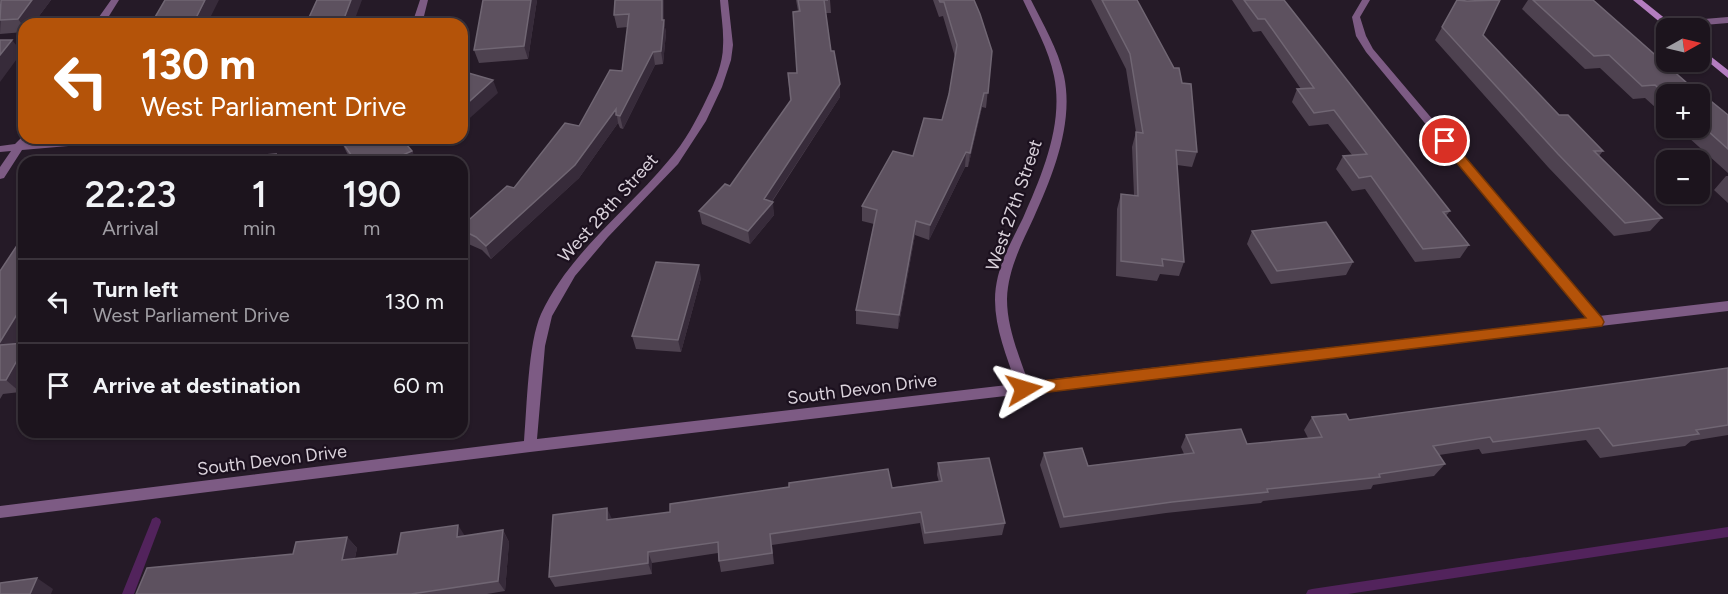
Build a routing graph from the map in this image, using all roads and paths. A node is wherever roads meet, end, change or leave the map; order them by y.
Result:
1 (115, 0) edge
2 (424, 0) edge
3 (724, 0) edge
4 (1027, 0) edge
5 (1366, 0) edge
6 (1637, 0) edge
7 (103, 18) edge
8 (419, 18) edge
9 (1659, 18) edge
10 (1728, 20) edge
11 (1710, 22) edge
12 (1710, 60) edge
13 (1728, 75) edge
14 (18, 143) edge
15 (21, 144) edge
16 (0, 149) edge
17 (0, 175) edge
18 (1728, 306) edge
19 (1597, 322) junction
20 (1024, 389) junction
21 (530, 446) junction
22 (0, 512) edge

1 - 7 street
2 - 8 street
3 - 21 street, West 28th Street
4 - 20 street, West 27th Street
5 - 19 street
6 - 9 main road
10 - 11 street
12 - 13 main road
14 - 16 street
15 - 17 street
18 - 19 street, South Devon Drive
19 - 20 street, South Devon Drive
20 - 21 street, South Devon Drive
21 - 22 street, South Devon Drive

